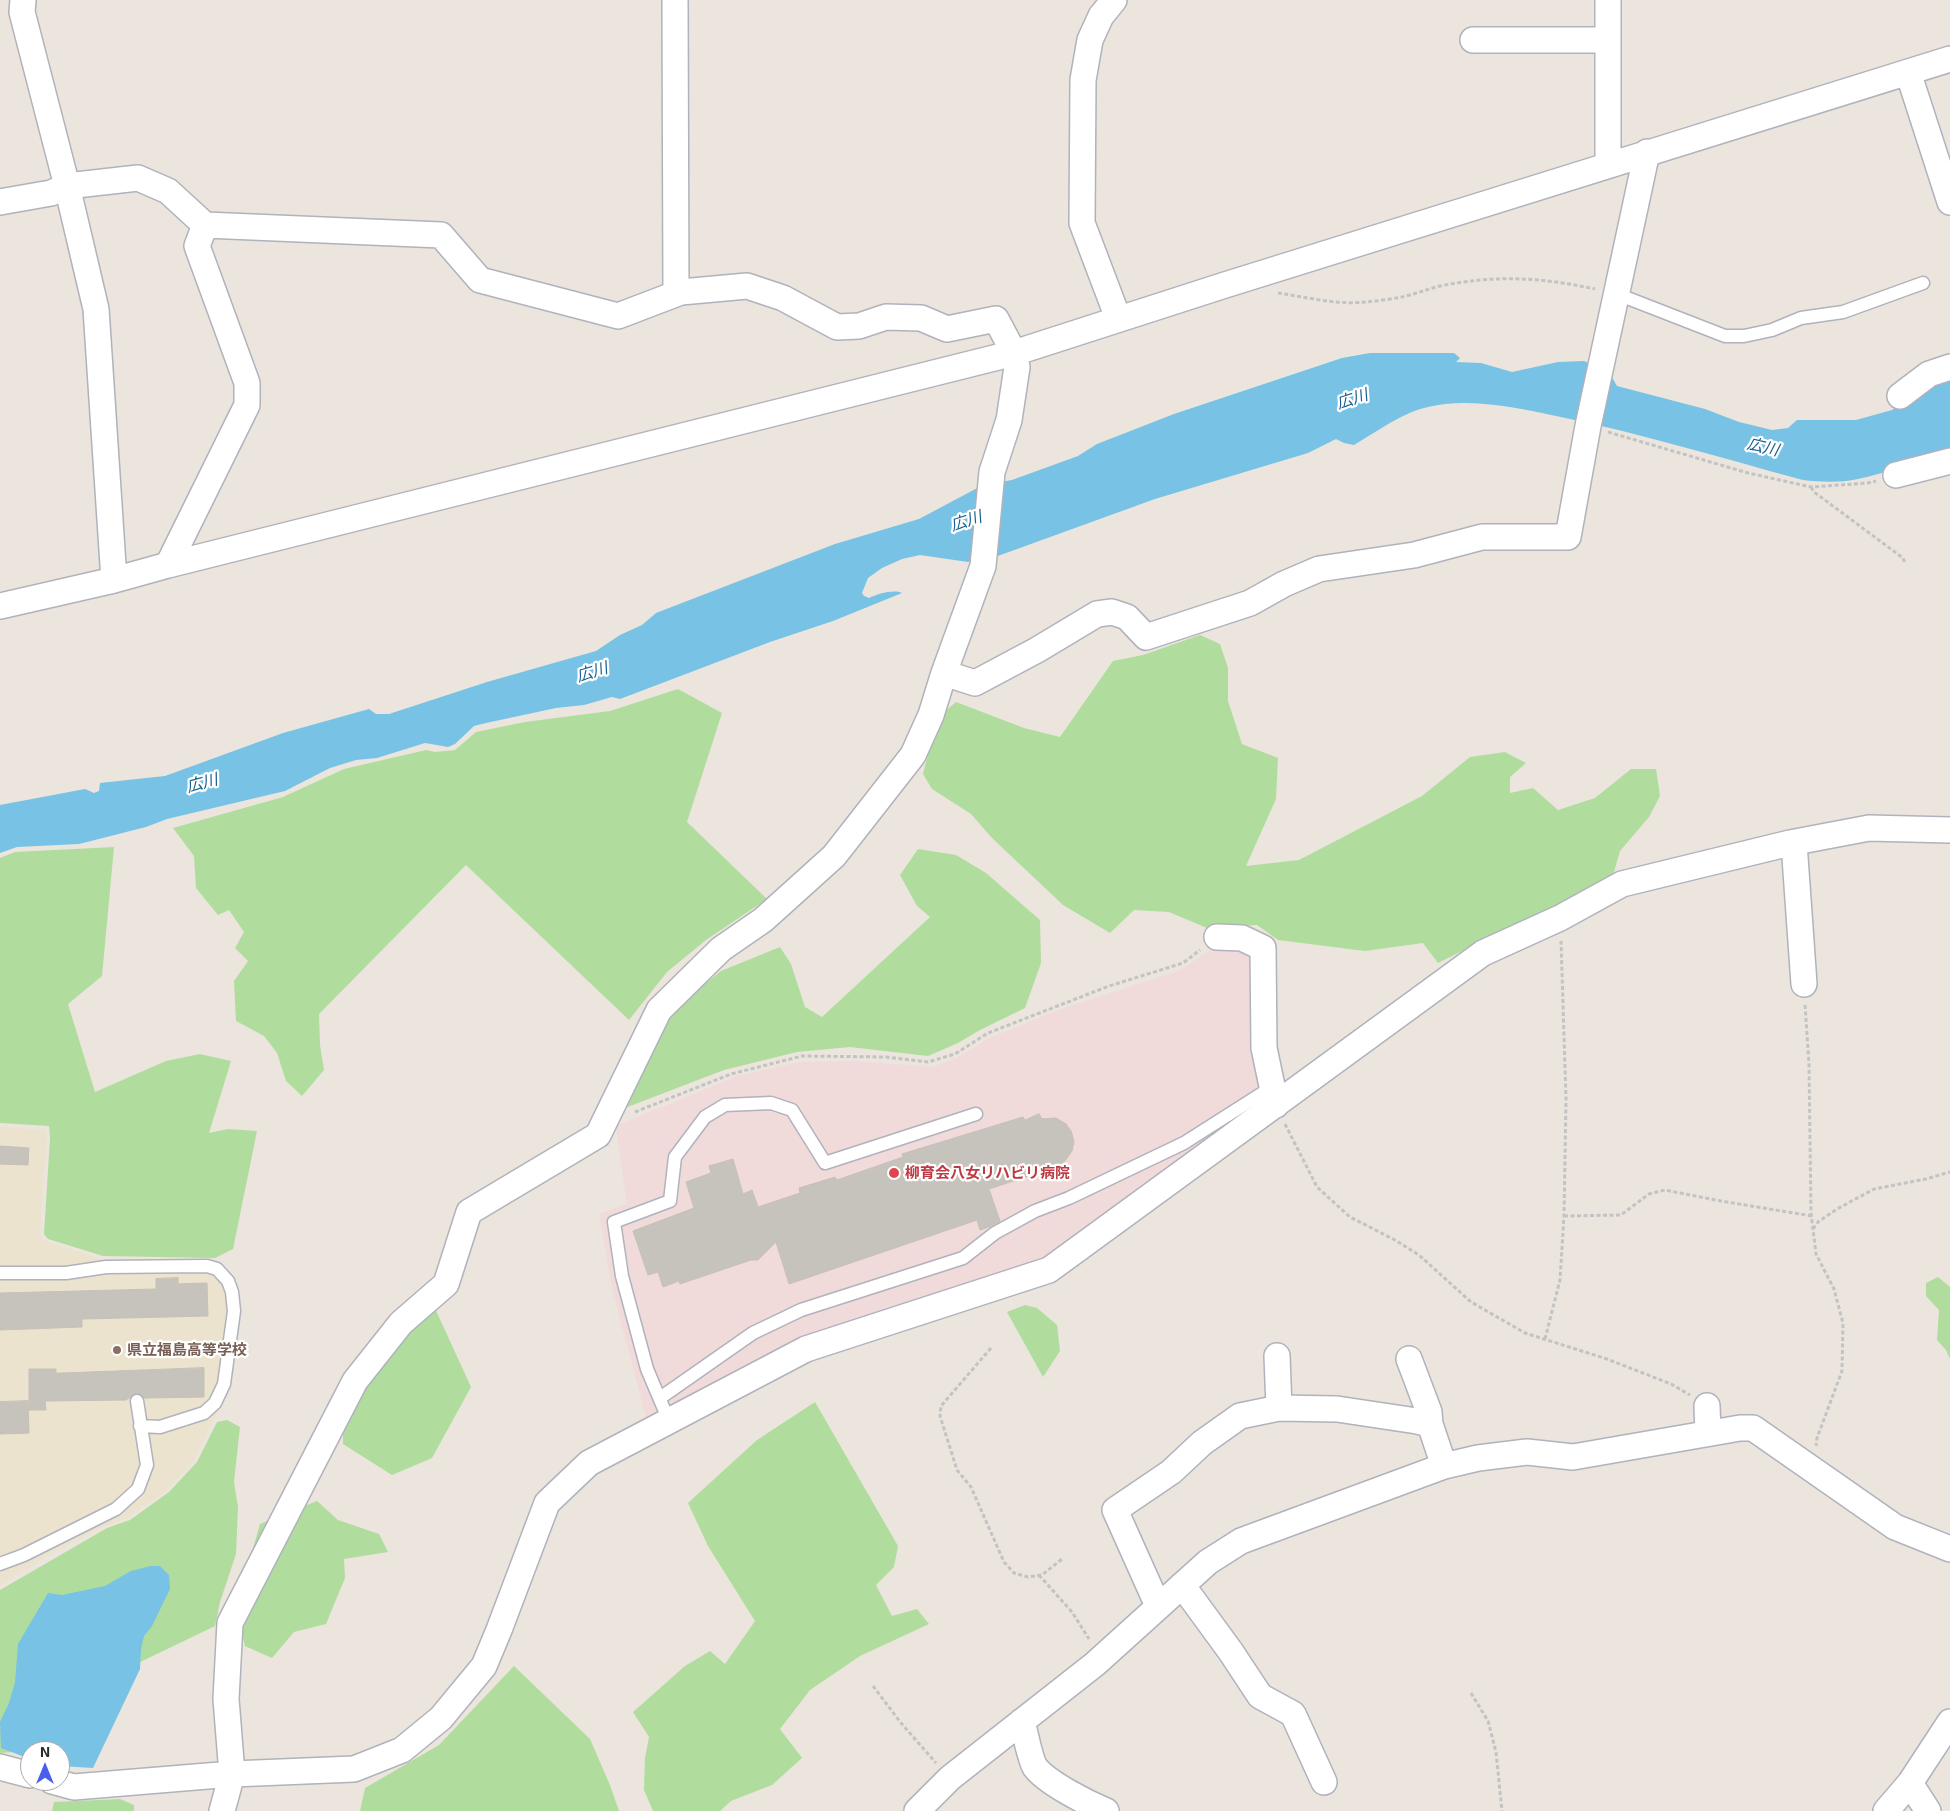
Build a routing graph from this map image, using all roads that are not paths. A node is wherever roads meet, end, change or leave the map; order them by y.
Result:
1 (23, 0) edge
2 (675, 0) edge
3 (1114, 0) edge
4 (1608, 0) edge
5 (1473, 40) dead end
6 (1608, 40) junction
7 (1950, 59) edge
8 (1908, 72) junction
9 (1647, 152) junction
10 (1608, 165) junction
11 (67, 186) junction
12 (0, 202) edge
13 (1950, 202) edge
14 (205, 225) junction
15 (1923, 283) dead end
16 (676, 294) junction
17 (1617, 294) junction
18 (1118, 318) junction
19 (1014, 353) junction
20 (1950, 367) edge
21 (1900, 396) dead end
22 (1950, 461) edge
23 (1896, 475) road end
24 (168, 565) junction
25 (114, 580) junction
26 (0, 606) edge
27 (944, 673) junction
28 (1950, 830) edge
29 (1794, 843) junction
30 (1217, 937) road end
31 (1804, 984) road end
32 (1274, 1096) junction
33 (976, 1114) dead end
34 (0, 1273) edge
35 (1277, 1356) dead end
36 (1409, 1359) dead end
37 (660, 1398) junction
38 (137, 1401) dead end
39 (1707, 1406) road end
40 (1279, 1408) junction
41 (669, 1421) junction
42 (1430, 1424) junction
43 (140, 1426) junction
44 (1708, 1433) junction
45 (1444, 1466) junction
46 (1950, 1549) edge
47 (0, 1564) edge
48 (1182, 1585) junction
49 (1158, 1606) junction
50 (1022, 1721) junction
51 (1950, 1722) edge
52 (0, 1766) edge
53 (20, 1772) edge
54 (232, 1774) junction
55 (1324, 1782) dead end
56 (1910, 1783) junction
57 (70, 1786) edge
58 (222, 1811) edge
59 (917, 1811) edge
60 (1106, 1811) edge
61 (1886, 1811) edge
62 (1928, 1811) edge

1 - 11 street
2 - 16 street
3 - 18 street
4 - 6 street
5 - 6 street
6 - 10 street
7 - 8 street
8 - 9 street
8 - 13 street
9 - 10 street
9 - 17 street
10 - 18 street
11 - 12 street
11 - 14 street
11 - 25 street
14 - 16 street
14 - 24 street
15 - 17 lane
16 - 19 street
17 - 27 street
18 - 19 street
19 - 24 street
19 - 27 street
20 - 21 street
22 - 23 street
24 - 25 street
25 - 26 street
27 - 54 street
28 - 29 street
29 - 31 street
29 - 32 street
30 - 32 street
32 - 37 lane
32 - 41 street
33 - 37 lane
34 - 43 lane
35 - 40 street
36 - 42 street
37 - 41 lane
38 - 43 lane
39 - 44 street
40 - 42 street
40 - 49 street
41 - 54 street
42 - 45 street
43 - 47 lane
44 - 45 street
44 - 46 street
45 - 48 street
48 - 49 street
48 - 55 street
49 - 50 street
50 - 59 street
50 - 60 street
51 - 56 street
52 - 53 street
54 - 57 street
54 - 58 street
56 - 61 street
56 - 62 street

